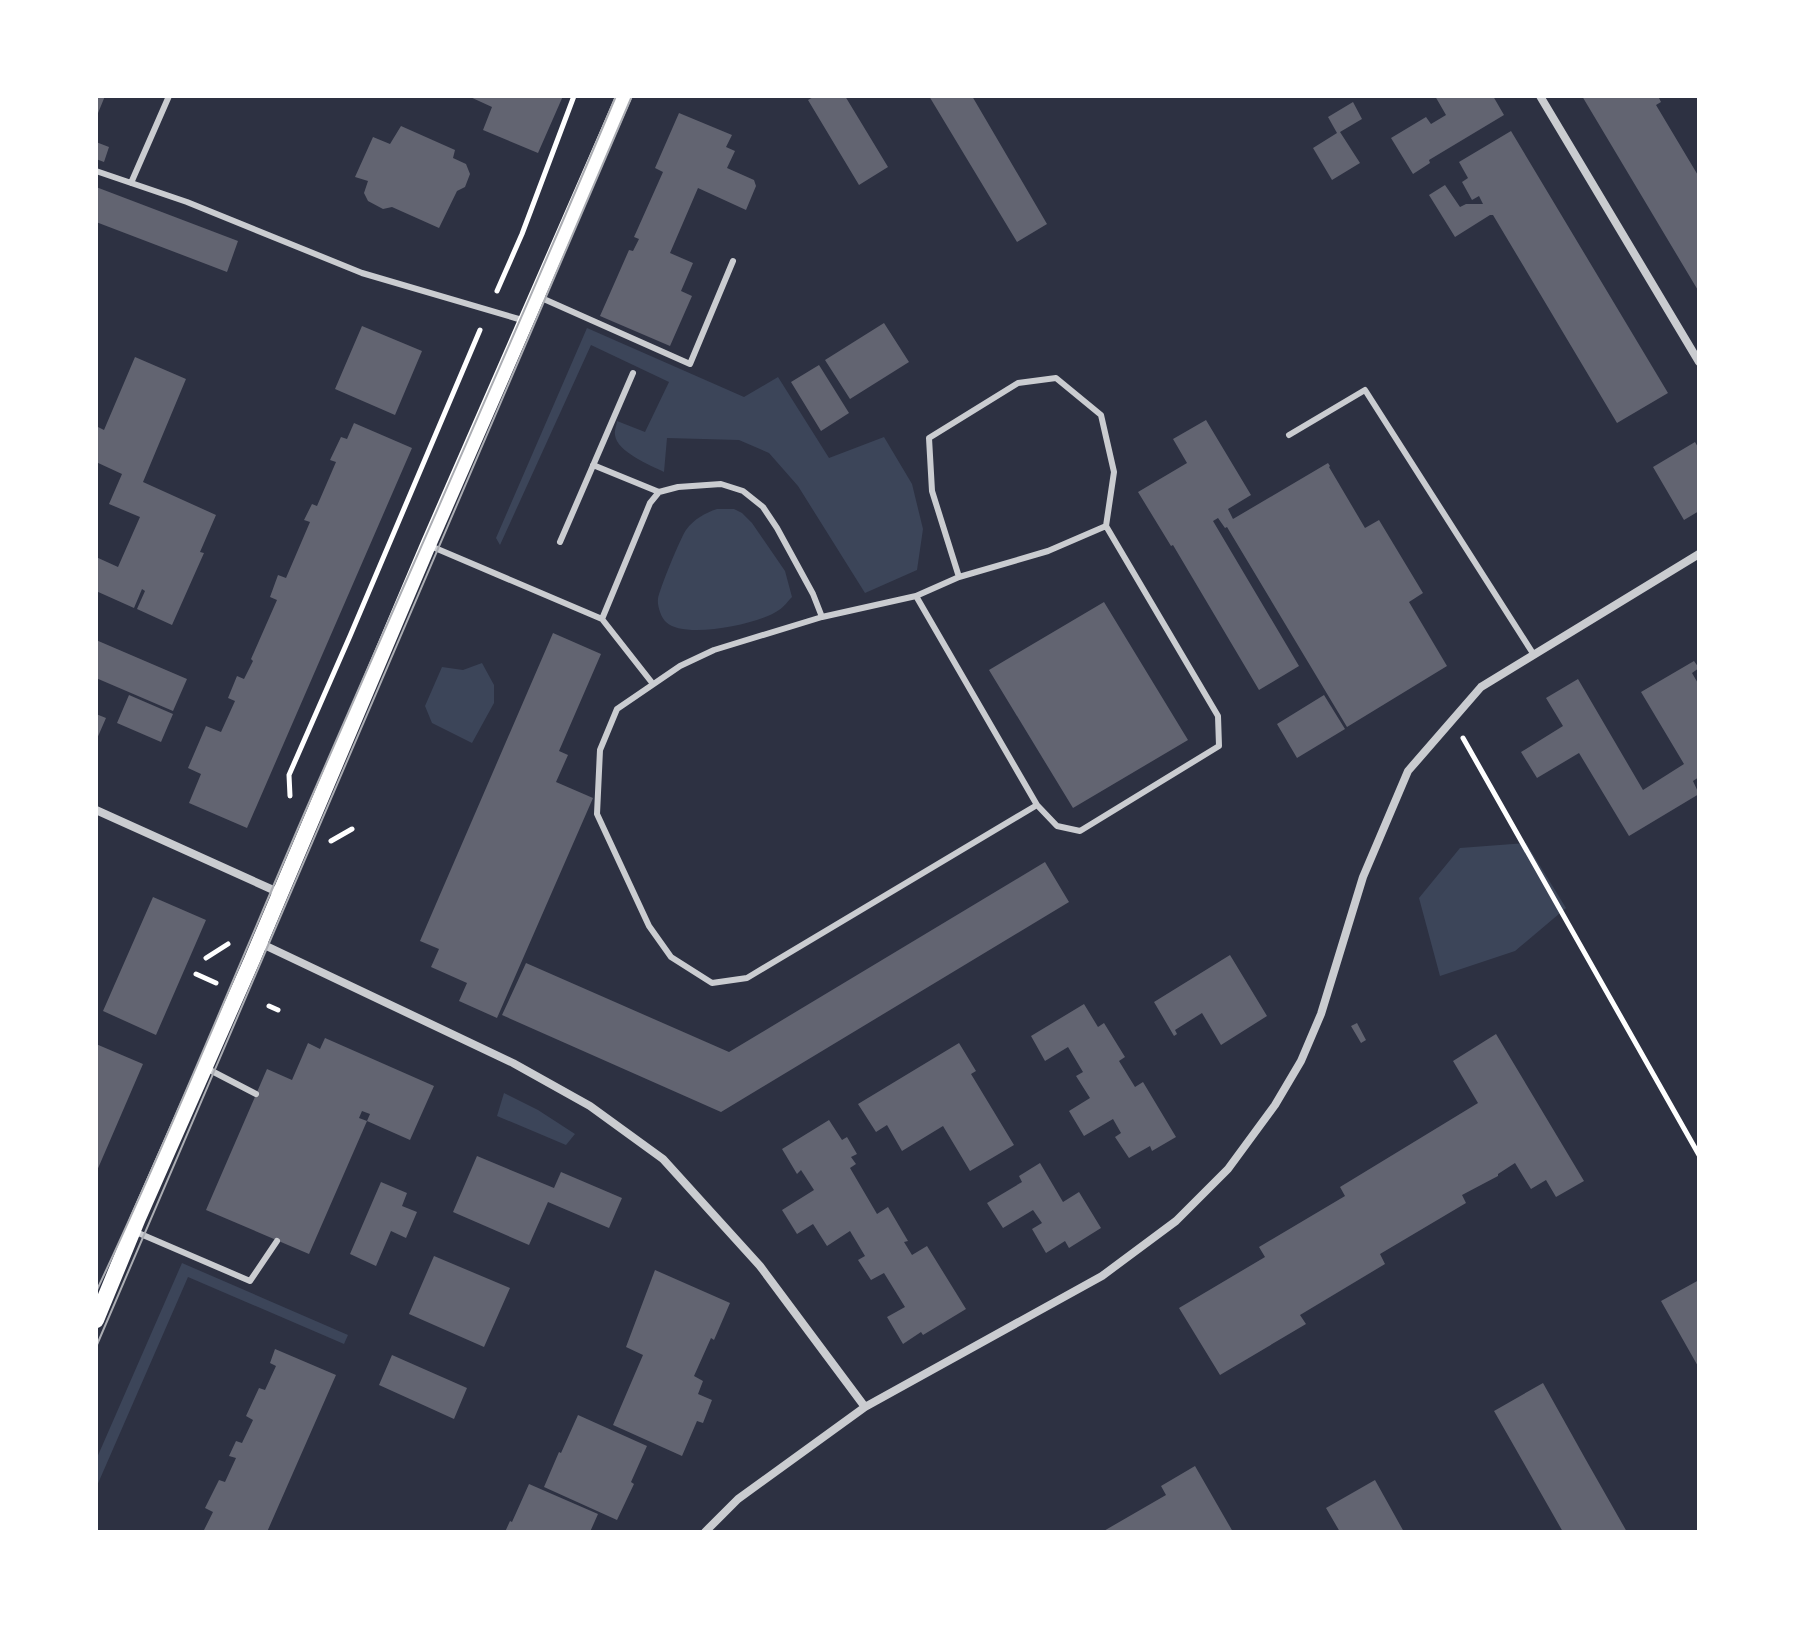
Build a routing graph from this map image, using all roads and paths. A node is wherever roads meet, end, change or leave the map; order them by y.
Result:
1 (169, 96) edge
2 (574, 96) edge
3 (624, 96) edge
4 (1540, 96) edge
5 (96, 171) edge
6 (131, 183) junction
7 (733, 261) dead end
8 (537, 296) junction
9 (489, 309) junction
10 (526, 321) junction
11 (1699, 362) edge
12 (633, 373) dead end
13 (1289, 435) dead end
14 (593, 465) junction
15 (659, 492) junction
16 (1106, 526) junction
17 (560, 542) dead end
18 (428, 545) junction
19 (1699, 554) edge
20 (959, 577) junction
21 (916, 596) junction
22 (822, 617) junction
23 (602, 619) junction
24 (1534, 655) junction
25 (653, 684) junction
26 (1452, 720) junction
27 (289, 775) dead end
28 (1037, 805) junction
29 (96, 810) edge
30 (280, 893) junction
31 (232, 941) dead end
32 (259, 942) junction
33 (206, 958) dead end
34 (196, 974) dead end
35 (217, 983) dead end
36 (269, 1006) dead end
37 (278, 1010) dead end
38 (204, 1068) junction
39 (256, 1094) dead end
40 (1699, 1155) edge
41 (132, 1231) junction
42 (277, 1241) dead end
43 (96, 1320) edge
44 (865, 1407) junction
45 (705, 1532) edge

1 - 6 lane
2 - 9 path
3 - 8 main road
4 - 11 street
5 - 6 lane
6 - 9 lane
7 - 8 lane
8 - 10 main road
9 - 10 lane
9 - 27 path
10 - 18 main road
12 - 14 lane
13 - 24 lane
14 - 15 lane
14 - 17 lane
15 - 22 lane
15 - 23 lane
16 - 20 lane
16 - 20 lane
16 - 28 lane
18 - 23 lane
18 - 30 main road
19 - 24 street
20 - 21 lane
21 - 22 lane
21 - 28 lane
22 - 25 lane
23 - 25 lane
24 - 26 street
25 - 28 lane
26 - 40 path
26 - 44 street
29 - 30 street
30 - 32 main road
31 - 33 path
32 - 38 main road
32 - 44 street
34 - 35 path
36 - 37 path
38 - 39 lane
38 - 41 main road
41 - 42 lane
41 - 43 main road
44 - 45 street

